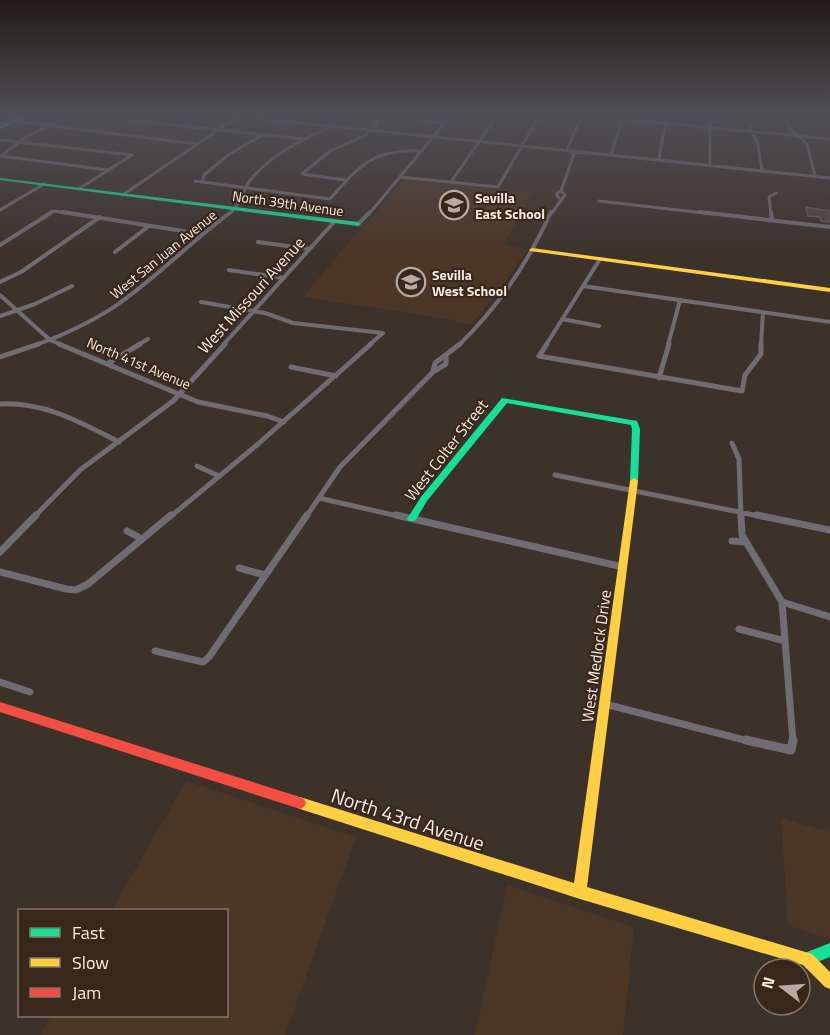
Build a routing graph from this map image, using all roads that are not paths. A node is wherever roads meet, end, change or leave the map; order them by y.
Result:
1 (41, 161) edge
2 (121, 161) edge
3 (172, 161) edge
4 (220, 161) edge
5 (268, 161) edge
6 (317, 161) edge
7 (365, 161) edge
8 (413, 161) edge
9 (465, 161) edge
10 (513, 161) edge
11 (573, 161) edge
12 (672, 161) edge
13 (710, 161) edge
14 (761, 161) edge
15 (811, 161) edge
16 (710, 165) junction
17 (108, 170) junction
18 (762, 171) junction
19 (815, 176) junction
20 (400, 177) junction
21 (830, 178) edge
22 (0, 179) edge
23 (203, 180) junction
24 (346, 180) junction
25 (195, 181) dead end
26 (451, 182) junction
27 (44, 184) junction
28 (80, 188) junction
29 (244, 188) junction
30 (124, 194) junction
31 (776, 194) dead end
32 (599, 201) dead end
33 (236, 209) junction
34 (0, 210) edge
35 (100, 217) junction
36 (772, 220) junction
37 (334, 222) junction
38 (358, 224) joint
39 (149, 226) junction
40 (830, 227) edge
41 (202, 234) junction
42 (258, 242) dead end
43 (0, 245) edge
44 (310, 249) junction
45 (532, 250) junction
46 (115, 252) dead end
47 (600, 259) junction
48 (229, 270) dead end
49 (284, 278) junction
50 (0, 282) edge
51 (72, 286) dead end
52 (583, 286) junction
53 (830, 290) edge
54 (0, 295) edge
55 (680, 300) junction
56 (201, 302) dead end
57 (16, 310) junction
58 (254, 311) junction
59 (763, 312) junction
60 (0, 316) edge
61 (329, 319) dead end
62 (562, 320) junction
63 (830, 322) edge
64 (325, 326) junction
65 (599, 326) dead end
66 (148, 339) dead end
67 (50, 340) junction
68 (0, 357) edge
69 (446, 357) junction
70 (107, 364) junction
71 (291, 367) dead end
72 (433, 372) junction
73 (336, 376) junction
74 (659, 378) junction
75 (22, 395) dead end
76 (179, 395) junction
77 (505, 400) joint
78 (17, 403) junction
79 (0, 404) edge
80 (284, 422) junction
81 (119, 441) junction
82 (732, 443) dead end
83 (197, 466) dead end
84 (555, 475) dead end
85 (219, 476) junction
86 (633, 491) junction
87 (319, 498) junction
88 (739, 512) junction
89 (412, 519) junction
90 (830, 530) edge
91 (127, 531) dead end
92 (142, 539) junction
93 (732, 541) dead end
94 (745, 542) junction
95 (0, 552) edge
96 (623, 567) junction
97 (239, 568) dead end
98 (0, 572) edge
99 (265, 575) junction
100 (782, 602) junction
101 (830, 617) edge
102 (739, 629) dead end
103 (785, 641) junction
104 (155, 651) dead end
105 (0, 682) edge
106 (30, 692) dead end
107 (605, 704) junction
108 (0, 707) edge
109 (580, 892) junction
110 (830, 950) edge
111 (800, 957) edge
112 (812, 957) edge
113 (812, 964) edge
114 (830, 982) edge

1 - 17 street
2 - 17 street
3 - 30 street
4 - 23 street
5 - 29 street, West San Juan Avenue
6 - 24 street
7 - 24 street
8 - 20 street
9 - 26 street
10 - 26 street
11 - 45 street
12 - 16 street
13 - 16 street
14 - 18 street
15 - 19 street
16 - 18 street
17 - 28 street
18 - 19 street
19 - 21 street
20 - 26 street
20 - 38 street
22 - 27 street, North 39th Avenue
23 - 25 street
23 - 29 street
24 - 29 street
27 - 28 street, North 39th Avenue
27 - 34 street
28 - 30 street, North 39th Avenue
29 - 33 street, West San Juan Avenue
30 - 33 street, North 39th Avenue
31 - 36 street
32 - 36 street
33 - 37 street, North 39th Avenue
33 - 41 street, West San Juan Avenue
35 - 39 street
35 - 43 street
35 - 50 street
36 - 40 street
37 - 38 street, North 39th Avenue
37 - 44 street, West Missouri Avenue
39 - 41 street
39 - 46 street
41 - 67 street, West San Juan Avenue
42 - 44 street
44 - 49 street, West Missouri Avenue
45 - 47 street
45 - 69 street
47 - 52 street
47 - 53 street
48 - 49 street
49 - 58 street, West Missouri Avenue
51 - 57 street
52 - 55 street
52 - 62 street
54 - 57 street, North 41st Avenue
55 - 59 street
55 - 74 street
56 - 58 street
57 - 60 street
57 - 67 street, North 41st Avenue
58 - 64 street
58 - 76 street, West Missouri Avenue
59 - 63 street
59 - 74 street
61 - 64 street
62 - 65 street
62 - 74 street
64 - 73 street
66 - 70 street
67 - 68 street, West San Juan Avenue
67 - 70 street, North 41st Avenue
69 - 72 street
69 - 72 street
70 - 76 street, North 41st Avenue
71 - 73 street
72 - 87 street
73 - 80 street
75 - 78 street
76 - 80 street, North 41st Avenue
76 - 81 street, West Missouri Avenue
77 - 86 street, West Medlock Drive
77 - 89 street, West Colter Street
78 - 79 street
78 - 81 street
80 - 85 street
81 - 95 street, West Missouri Avenue
82 - 88 street
83 - 85 street
84 - 86 street
85 - 92 street
86 - 88 street
86 - 96 street, West Medlock Drive
87 - 89 street
87 - 99 street
88 - 90 street
88 - 94 street
89 - 96 street
91 - 92 street
92 - 98 street
93 - 94 street
94 - 100 street
96 - 107 street, West Medlock Drive
97 - 99 street
99 - 104 street
100 - 101 street
100 - 103 street
102 - 103 street
103 - 107 street
105 - 106 street
107 - 109 street, West Medlock Drive
108 - 109 street, North 43rd Avenue
109 - 111 street, North 43rd Avenue
110 - 112 street
113 - 114 street, North 43rd Avenue

